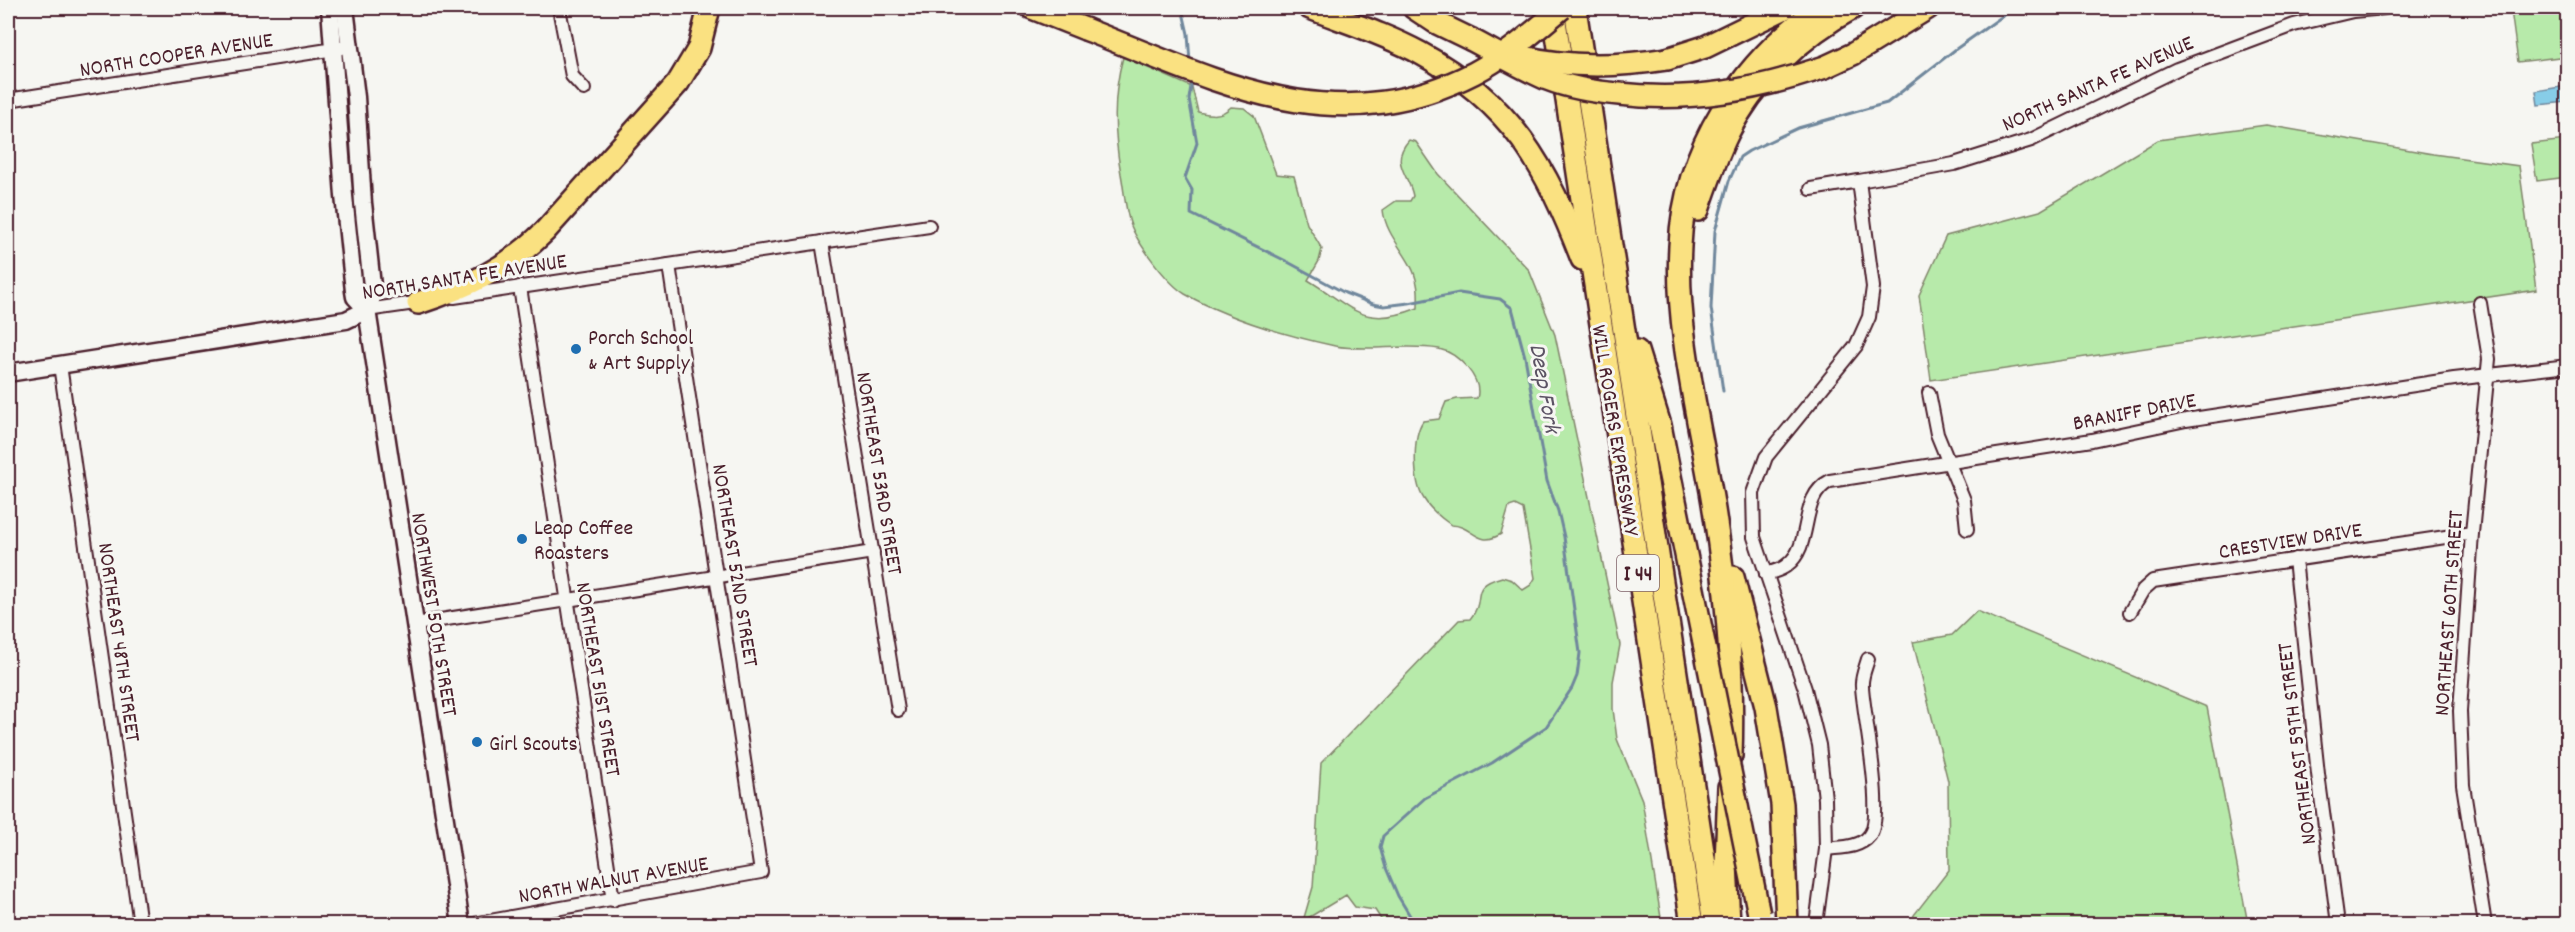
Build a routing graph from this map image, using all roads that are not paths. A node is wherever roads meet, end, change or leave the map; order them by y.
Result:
1 (330, 8) edge
2 (345, 8) edge
3 (559, 8) edge
4 (710, 8) edge
5 (1032, 8) edge
6 (1310, 8) edge
7 (1414, 8) edge
8 (1553, 8) edge
9 (1562, 8) edge
10 (1575, 8) edge
11 (1785, 8) edge
12 (1820, 8) edge
13 (1853, 8) edge
14 (1928, 8) edge
15 (2385, 8) edge
16 (1470, 39) junction
17 (351, 47) junction
18 (334, 49) junction
19 (584, 89) dead end
20 (8, 100) edge
21 (1859, 181) junction
22 (1811, 189) dead end
23 (929, 226) dead end
24 (822, 242) junction
25 (669, 265) junction
26 (1616, 285) junction
27 (520, 287) junction
28 (1596, 293) junction
29 (1681, 302) junction
30 (418, 303) junction
31 (2480, 303) dead end
32 (367, 310) junction
33 (60, 365) junction
34 (2568, 366) edge
35 (8, 373) edge
36 (2487, 377) junction
37 (1929, 393) dead end
38 (1949, 464) junction
39 (1715, 516) junction
40 (1967, 529) dead end
41 (2472, 533) junction
42 (873, 552) junction
43 (2295, 559) junction
44 (1766, 574) junction
45 (718, 575) junction
46 (567, 600) junction
47 (2130, 612) dead end
48 (415, 624) junction
49 (1868, 659) dead end
50 (898, 710) dead end
51 (1826, 849) junction
52 (1681, 853) junction
53 (761, 872) joint
54 (613, 900) junction
55 (1760, 920) edge
56 (141, 924) edge
57 (461, 924) edge
58 (473, 924) edge
59 (1679, 924) edge
60 (1692, 924) edge
61 (1714, 924) edge
62 (1729, 924) edge
63 (1787, 924) edge
64 (1816, 924) edge
65 (2338, 924) edge
66 (2485, 924) edge

1 - 18 main road, NORTHWEST 50TH STREET
2 - 17 main road, NORTHWEST 50TH STREET
3 - 19 street
4 - 30 highway
5 - 9 highway, bridge
6 - 28 highway
7 - 16 highway
8 - 28 highway, WILL ROGERS EXPRESSWAY / I 44
10 - 26 highway, WILL ROGERS EXPRESSWAY / I 44
11 - 16 highway, bridge
12 - 29 highway
13 - 29 highway
14 - 16 highway, bridge
15 - 21 street, NORTH SANTA FE AVENUE
17 - 18 street, NORTH COOPER AVENUE
17 - 32 main road, NORTHWEST 50TH STREET
18 - 20 street, NORTH COOPER AVENUE
18 - 32 main road, NORTHWEST 50TH STREET
21 - 22 street, NORTH SANTA FE AVENUE
21 - 44 street
23 - 24 street, NORTH SANTA FE AVENUE
24 - 25 street, NORTH SANTA FE AVENUE
24 - 42 street, NORTHEAST 53RD STREET
25 - 27 street, NORTH SANTA FE AVENUE
25 - 45 street, NORTHEAST 52ND STREET
26 - 55 highway, bridge
26 - 61 highway, WILL ROGERS EXPRESSWAY / I 44
27 - 30 street, NORTH SANTA FE AVENUE
27 - 46 street, NORTHEAST 51ST STREET
28 - 52 highway, WILL ROGERS EXPRESSWAY / I 44
29 - 39 highway
30 - 32 street, NORTH SANTA FE AVENUE
31 - 36 street, NORTHEAST 60TH STREET
32 - 33 main road, NORTH SANTA FE AVENUE
32 - 48 main road, NORTHWEST 50TH STREET
33 - 35 main road, NORTH SANTA FE AVENUE
33 - 56 street, NORTHEAST 48TH STREET
34 - 36 street, BRANIFF DRIVE
36 - 38 street, BRANIFF DRIVE
36 - 41 street, NORTHEAST 60TH STREET
37 - 38 street
38 - 40 street
38 - 44 street, BRANIFF DRIVE
39 - 62 highway
39 - 63 highway
41 - 43 street, CRESTVIEW DRIVE
41 - 66 street, NORTHEAST 60TH STREET
42 - 45 street
42 - 50 street, NORTHEAST 53RD STREET
43 - 47 street, CRESTVIEW DRIVE
43 - 65 street, NORTHEAST 59TH STREET
44 - 51 street
45 - 46 street
45 - 53 street, NORTHEAST 52ND STREET
46 - 48 street
46 - 54 street, NORTHEAST 51ST STREET
48 - 57 main road, NORTHWEST 50TH STREET
49 - 51 street
51 - 64 street
52 - 59 highway
52 - 60 highway, WILL ROGERS EXPRESSWAY / I 44
53 - 54 street, NORTH WALNUT AVENUE
54 - 58 street, NORTH WALNUT AVENUE

